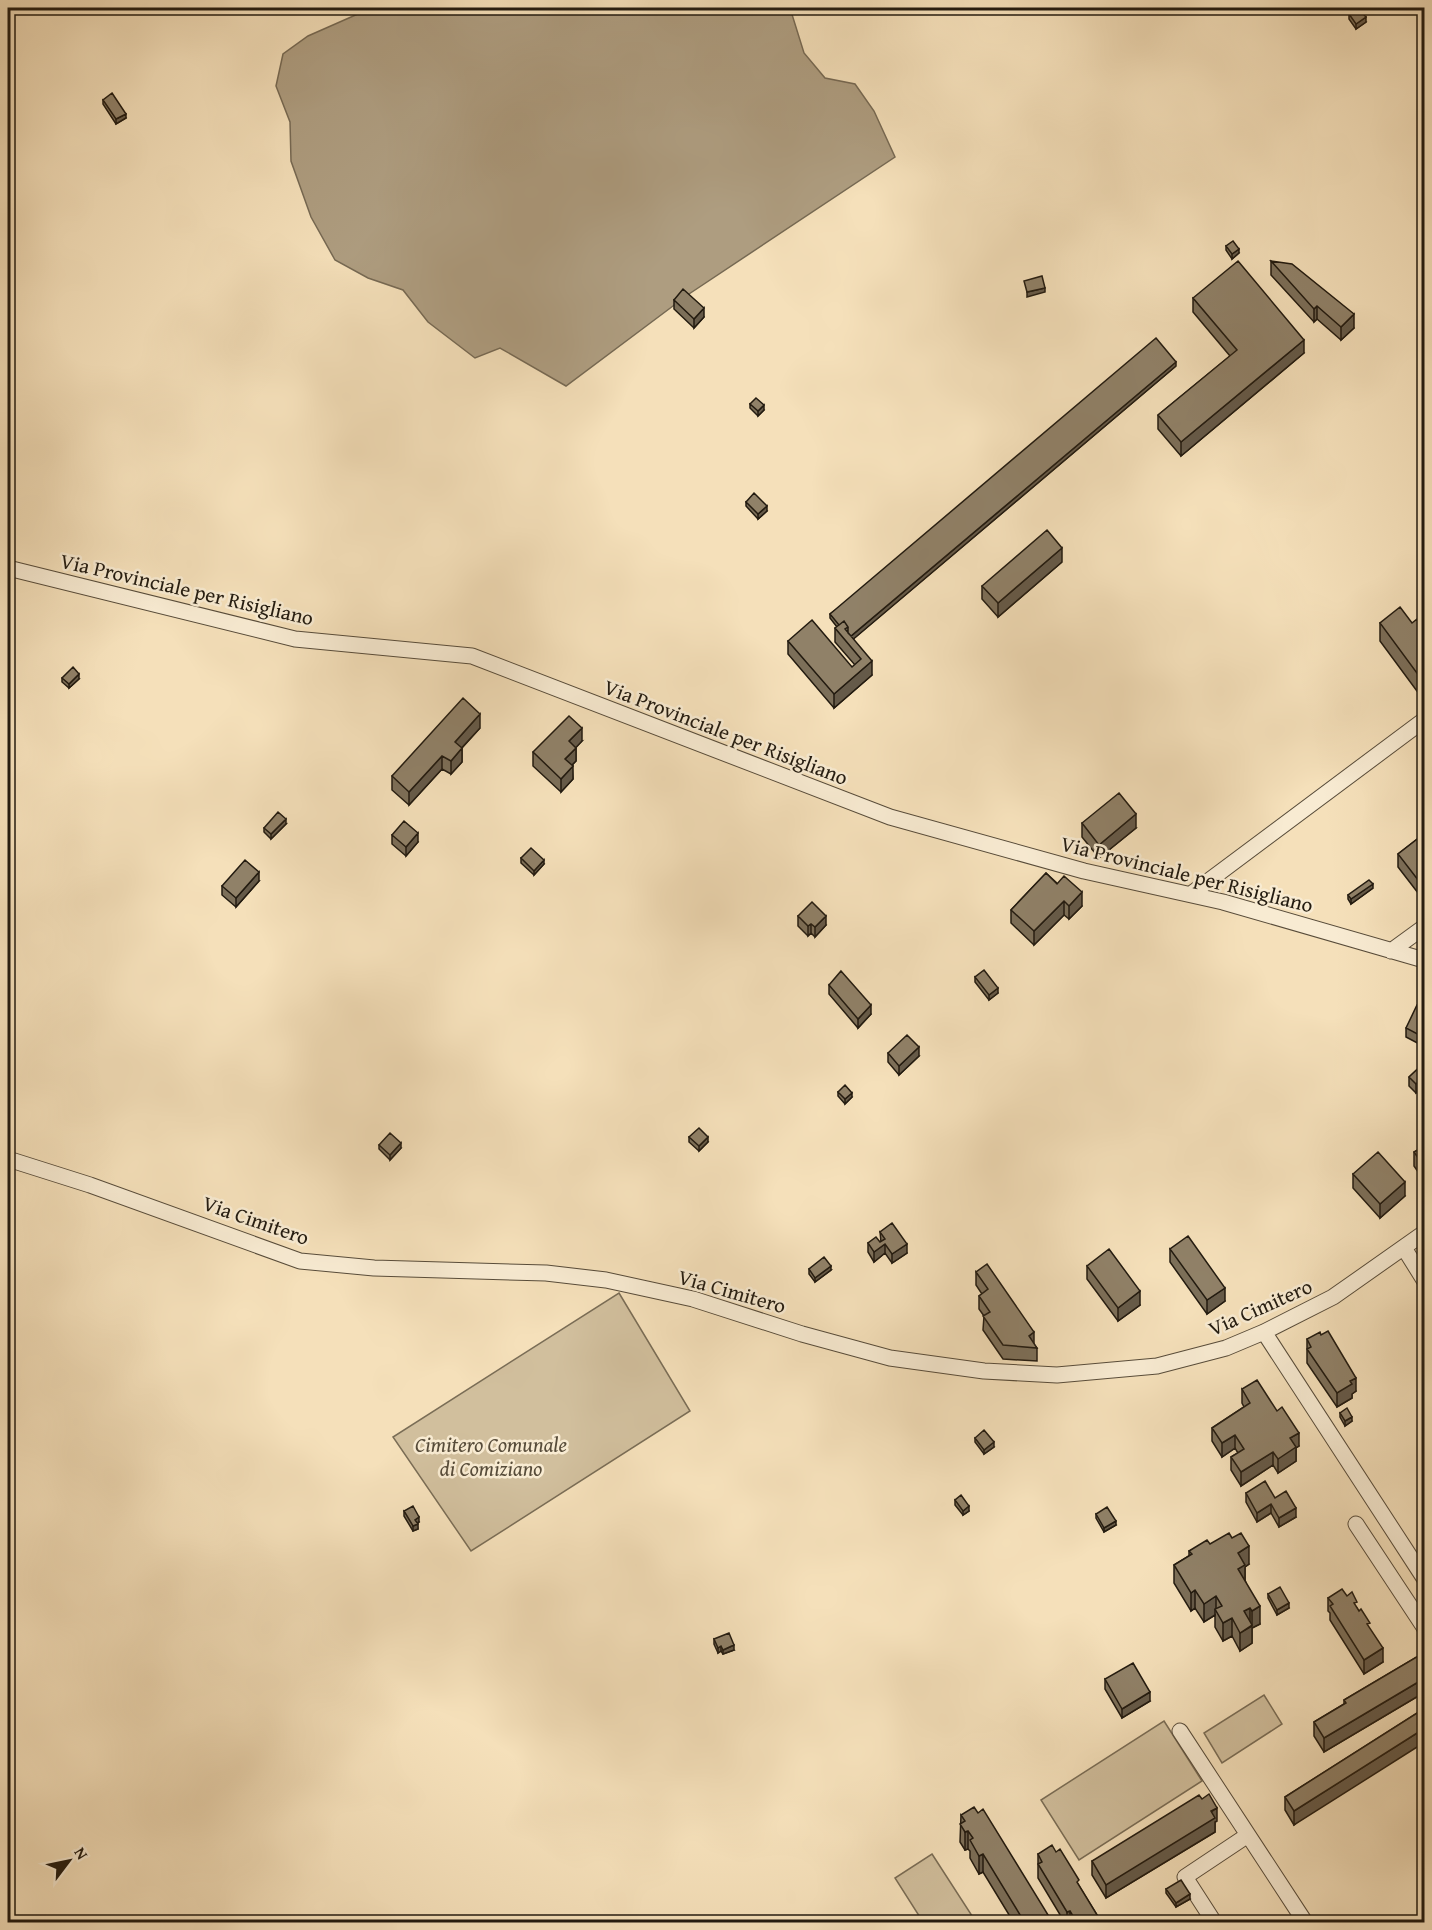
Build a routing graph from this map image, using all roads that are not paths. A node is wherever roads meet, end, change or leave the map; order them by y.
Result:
1 (8, 568) edge
2 (1425, 720) edge
3 (1191, 894) junction
4 (1425, 927) edge
5 (1391, 951) junction
6 (1425, 960) edge
7 (8, 1160) edge
8 (1425, 1233) edge
9 (1404, 1248) junction
10 (1425, 1280) edge
11 (1264, 1332) junction
12 (1356, 1524) dead end
13 (1425, 1578) edge
14 (1425, 1627) edge
15 (1180, 1731) dead end
16 (1248, 1835) junction
17 (1214, 1923) edge
18 (1305, 1923) edge

1 - 3 street, Via Provinciale per Risigliano
2 - 3 street
3 - 5 street, Via Provinciale per Risigliano
4 - 5 street
5 - 6 street, Via Provinciale per Risigliano
7 - 11 street, Via Cimitero
8 - 9 street, Via Cimitero
9 - 10 street
9 - 11 street, Via Cimitero
11 - 13 street
12 - 14 street
15 - 16 street
16 - 17 street
16 - 18 street

